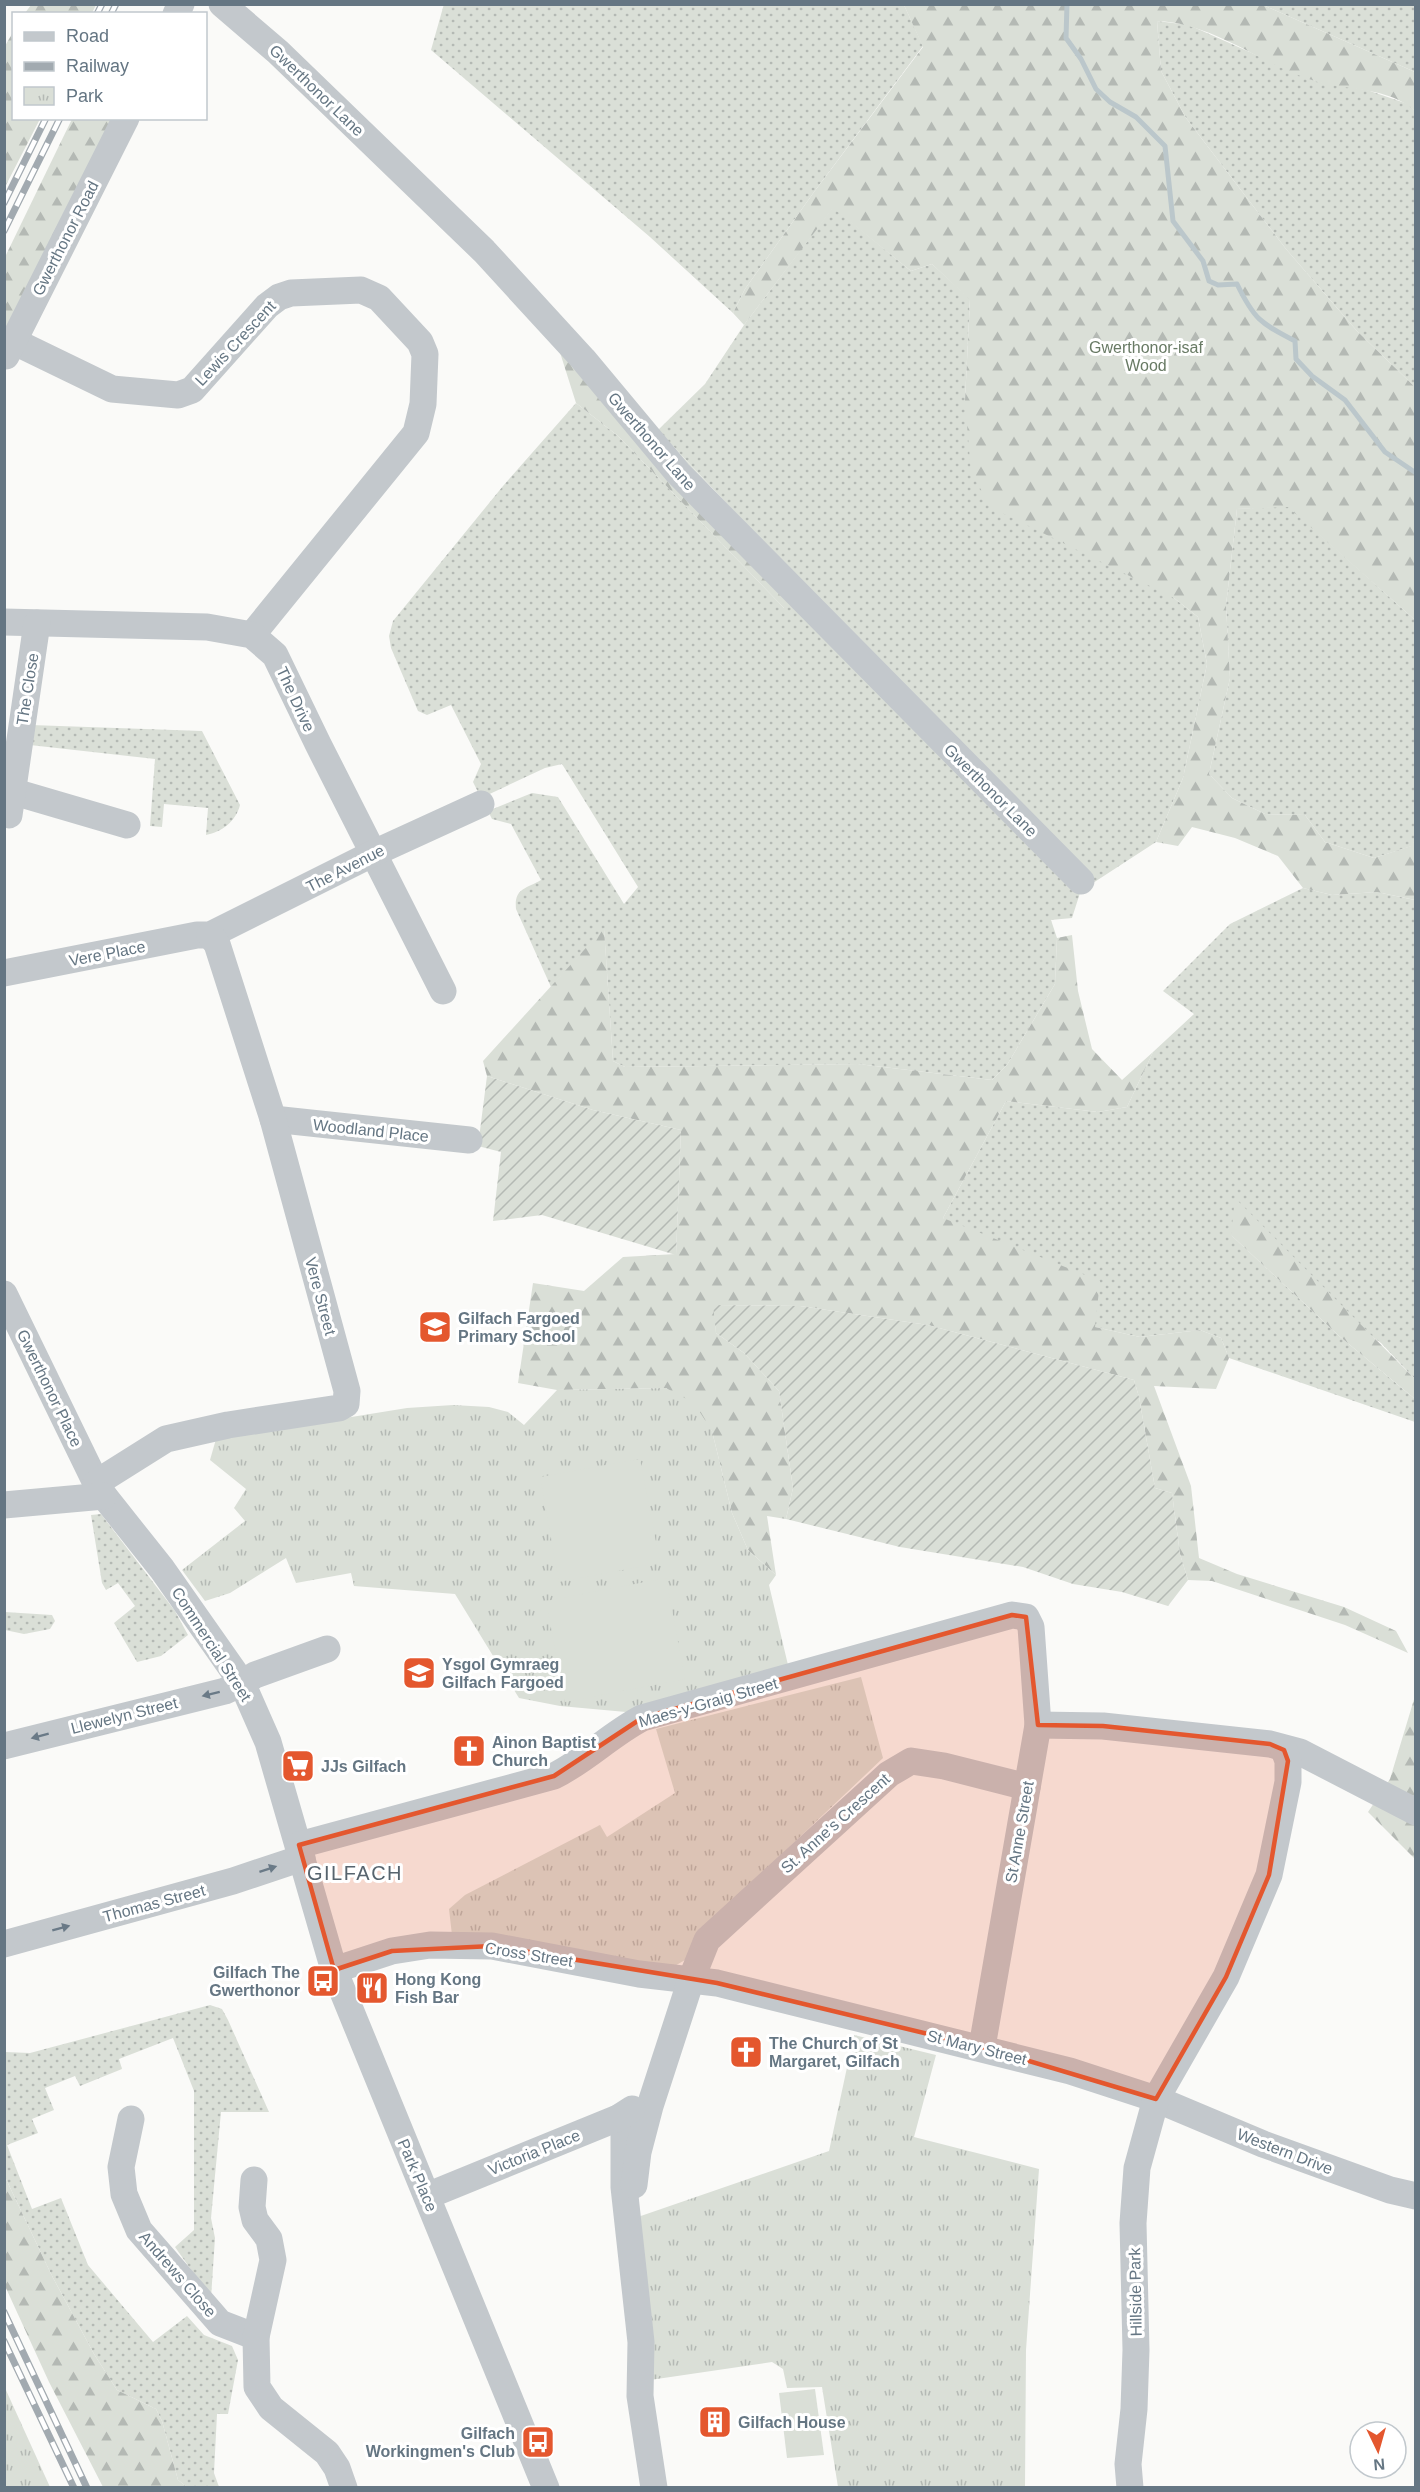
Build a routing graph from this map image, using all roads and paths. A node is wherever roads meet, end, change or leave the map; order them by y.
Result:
1 (222, 4) edge
2 (125, 120) edge
3 (9, 349) edge
4 (4, 622) edge
5 (37, 623) junction
6 (252, 635) junction
7 (481, 804) dead end
8 (128, 825) dead end
9 (374, 853) junction
10 (1081, 880) dead end
11 (210, 936) junction
12 (4, 974) edge
13 (443, 991) dead end
14 (273, 1119) junction
15 (469, 1140) dead end
16 (4, 1294) edge
17 (100, 1489) junction
18 (4, 1505) edge
19 (1026, 1617) joint
20 (327, 1649) dead end
21 (242, 1683) junction
22 (1038, 1725) junction
23 (4, 1746) edge
24 (1284, 1750) junction
25 (1027, 1787) junction
26 (1416, 1812) edge
27 (300, 1851) junction
28 (4, 1944) edge
29 (334, 1970) junction
30 (691, 1980) junction
31 (982, 2047) junction
32 (1156, 2099) junction
33 (131, 2119) dead end
34 (254, 2180) dead end
35 (634, 2185) dead end
36 (427, 2196) junction
37 (1416, 2196) edge
38 (256, 2337) junction
39 (538, 2485) edge
40 (344, 2487) edge
41 (654, 2487) edge
42 (1130, 2487) edge

1 - 10 street, Gwerthonor Lane
2 - 3 street, Gwerthonor Road
3 - 6 street, Lewis Crescent
4 - 5 street
5 - 6 street
5 - 8 street, The Close
6 - 9 street, The Drive
7 - 9 street, The Avenue
9 - 11 street, The Avenue
9 - 13 street, The Drive
11 - 12 street, Vere Place
11 - 14 street, Vere Street
14 - 15 street, Woodland Place
14 - 17 street, Vere Street
16 - 17 street, Gwerthonor Place
17 - 18 street
17 - 21 street, Commercial Street
19 - 22 street, St Anne Street
19 - 27 street, Maes-y-Graig Street
20 - 21 street, Llewelyn Street
21 -> 23 street, Llewelyn Street
21 - 27 street, Commercial Street
22 - 24 street
22 - 25 street, St Anne Street
24 - 26 street
24 - 32 street, Hillside Park
25 - 30 street, St. Anne's Crescent
25 - 31 street, St Anne Street
28 -> 27 street, Thomas Street
27 - 29 street, Park Place
29 - 30 street, Cross Street
29 - 36 street, Park Place
30 - 31 street, St Mary Street
30 - 35 street, St. Anne's Crescent
31 - 32 street, St Mary Street
32 - 37 street, Western Drive
32 - 42 street, Hillside Park
33 - 38 street, Andrews Close
34 - 38 street
36 - 39 street, Park Place
36 - 41 street, Victoria Place
38 - 40 street

